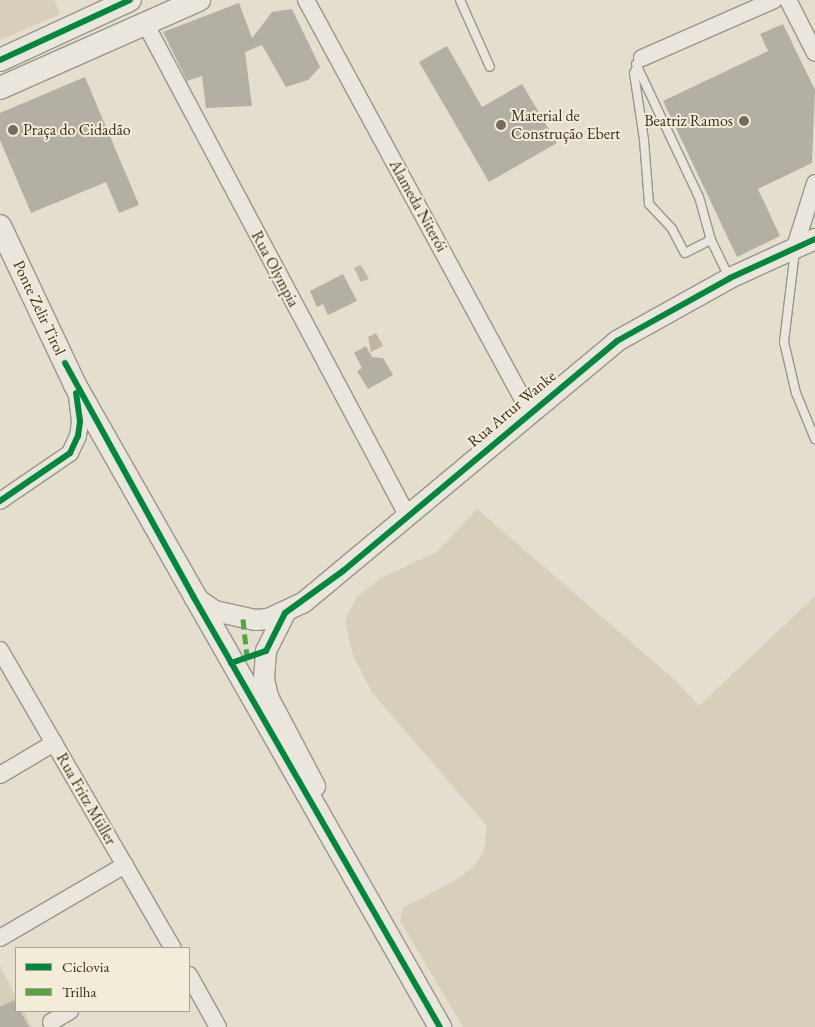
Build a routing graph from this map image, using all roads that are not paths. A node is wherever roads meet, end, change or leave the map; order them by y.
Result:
1 (130, 0) edge
2 (199, 0) edge
3 (306, 0) edge
4 (460, 0) edge
5 (774, 0) edge
6 (788, 0) edge
7 (145, 22) junction
8 (815, 52) edge
9 (0, 60) edge
10 (639, 61) junction
11 (490, 67) dead end
12 (0, 88) edge
13 (815, 183) edge
14 (0, 220) edge
15 (0, 226) edge
16 (815, 239) edge
17 (711, 240) junction
18 (795, 247) junction
19 (730, 278) junction
20 (64, 358) junction
21 (75, 385) junction
22 (530, 412) junction
23 (815, 439) edge
24 (0, 501) edge
25 (407, 515) junction
26 (193, 596) junction
27 (285, 613) junction
28 (0, 650) edge
29 (54, 743) junction
30 (0, 775) edge
31 (125, 865) junction
32 (0, 938) edge
33 (393, 944) junction
34 (172, 947) edge
35 (190, 977) edge
36 (68, 1012) edge
37 (51, 1022) dead end
38 (218, 1027) edge
39 (440, 1027) edge

1 - 9 main road
2 - 7 main road
3 - 22 street, Alameda Niterói
4 - 11 lane
5 - 10 street
6 - 8 street
7 - 12 main road
7 - 25 street, Rua Olympia
10 - 17 lane
10 - 17 lane
13 - 18 street
14 - 20 street
15 - 20 main road, Ponte Zelir Tirol
16 - 18 street, Rua Artur Wanke
17 - 19 lane
18 - 19 street, Rua Artur Wanke
18 - 23 lane
19 - 22 street, Rua Artur Wanke
20 - 21 main road, Ponte Zelir Tirol
21 - 24 street
21 - 26 main road, Ponte Zelir Tirol
22 - 25 street, Rua Artur Wanke
25 - 27 street, Rua Artur Wanke
26 - 27 street, Rua Artur Wanke
26 - 33 main road, Ponte Zelir Tirol
27 - 33 street, Rua Artur Wanke
28 - 29 street, Rua Fritz Müller
29 - 30 street
29 - 31 street, Rua Fritz Müller
31 - 32 street
31 - 34 street, Rua Fritz Müller
33 - 39 main road, Ponte Zelir Tirol
35 - 38 street
36 - 37 street

